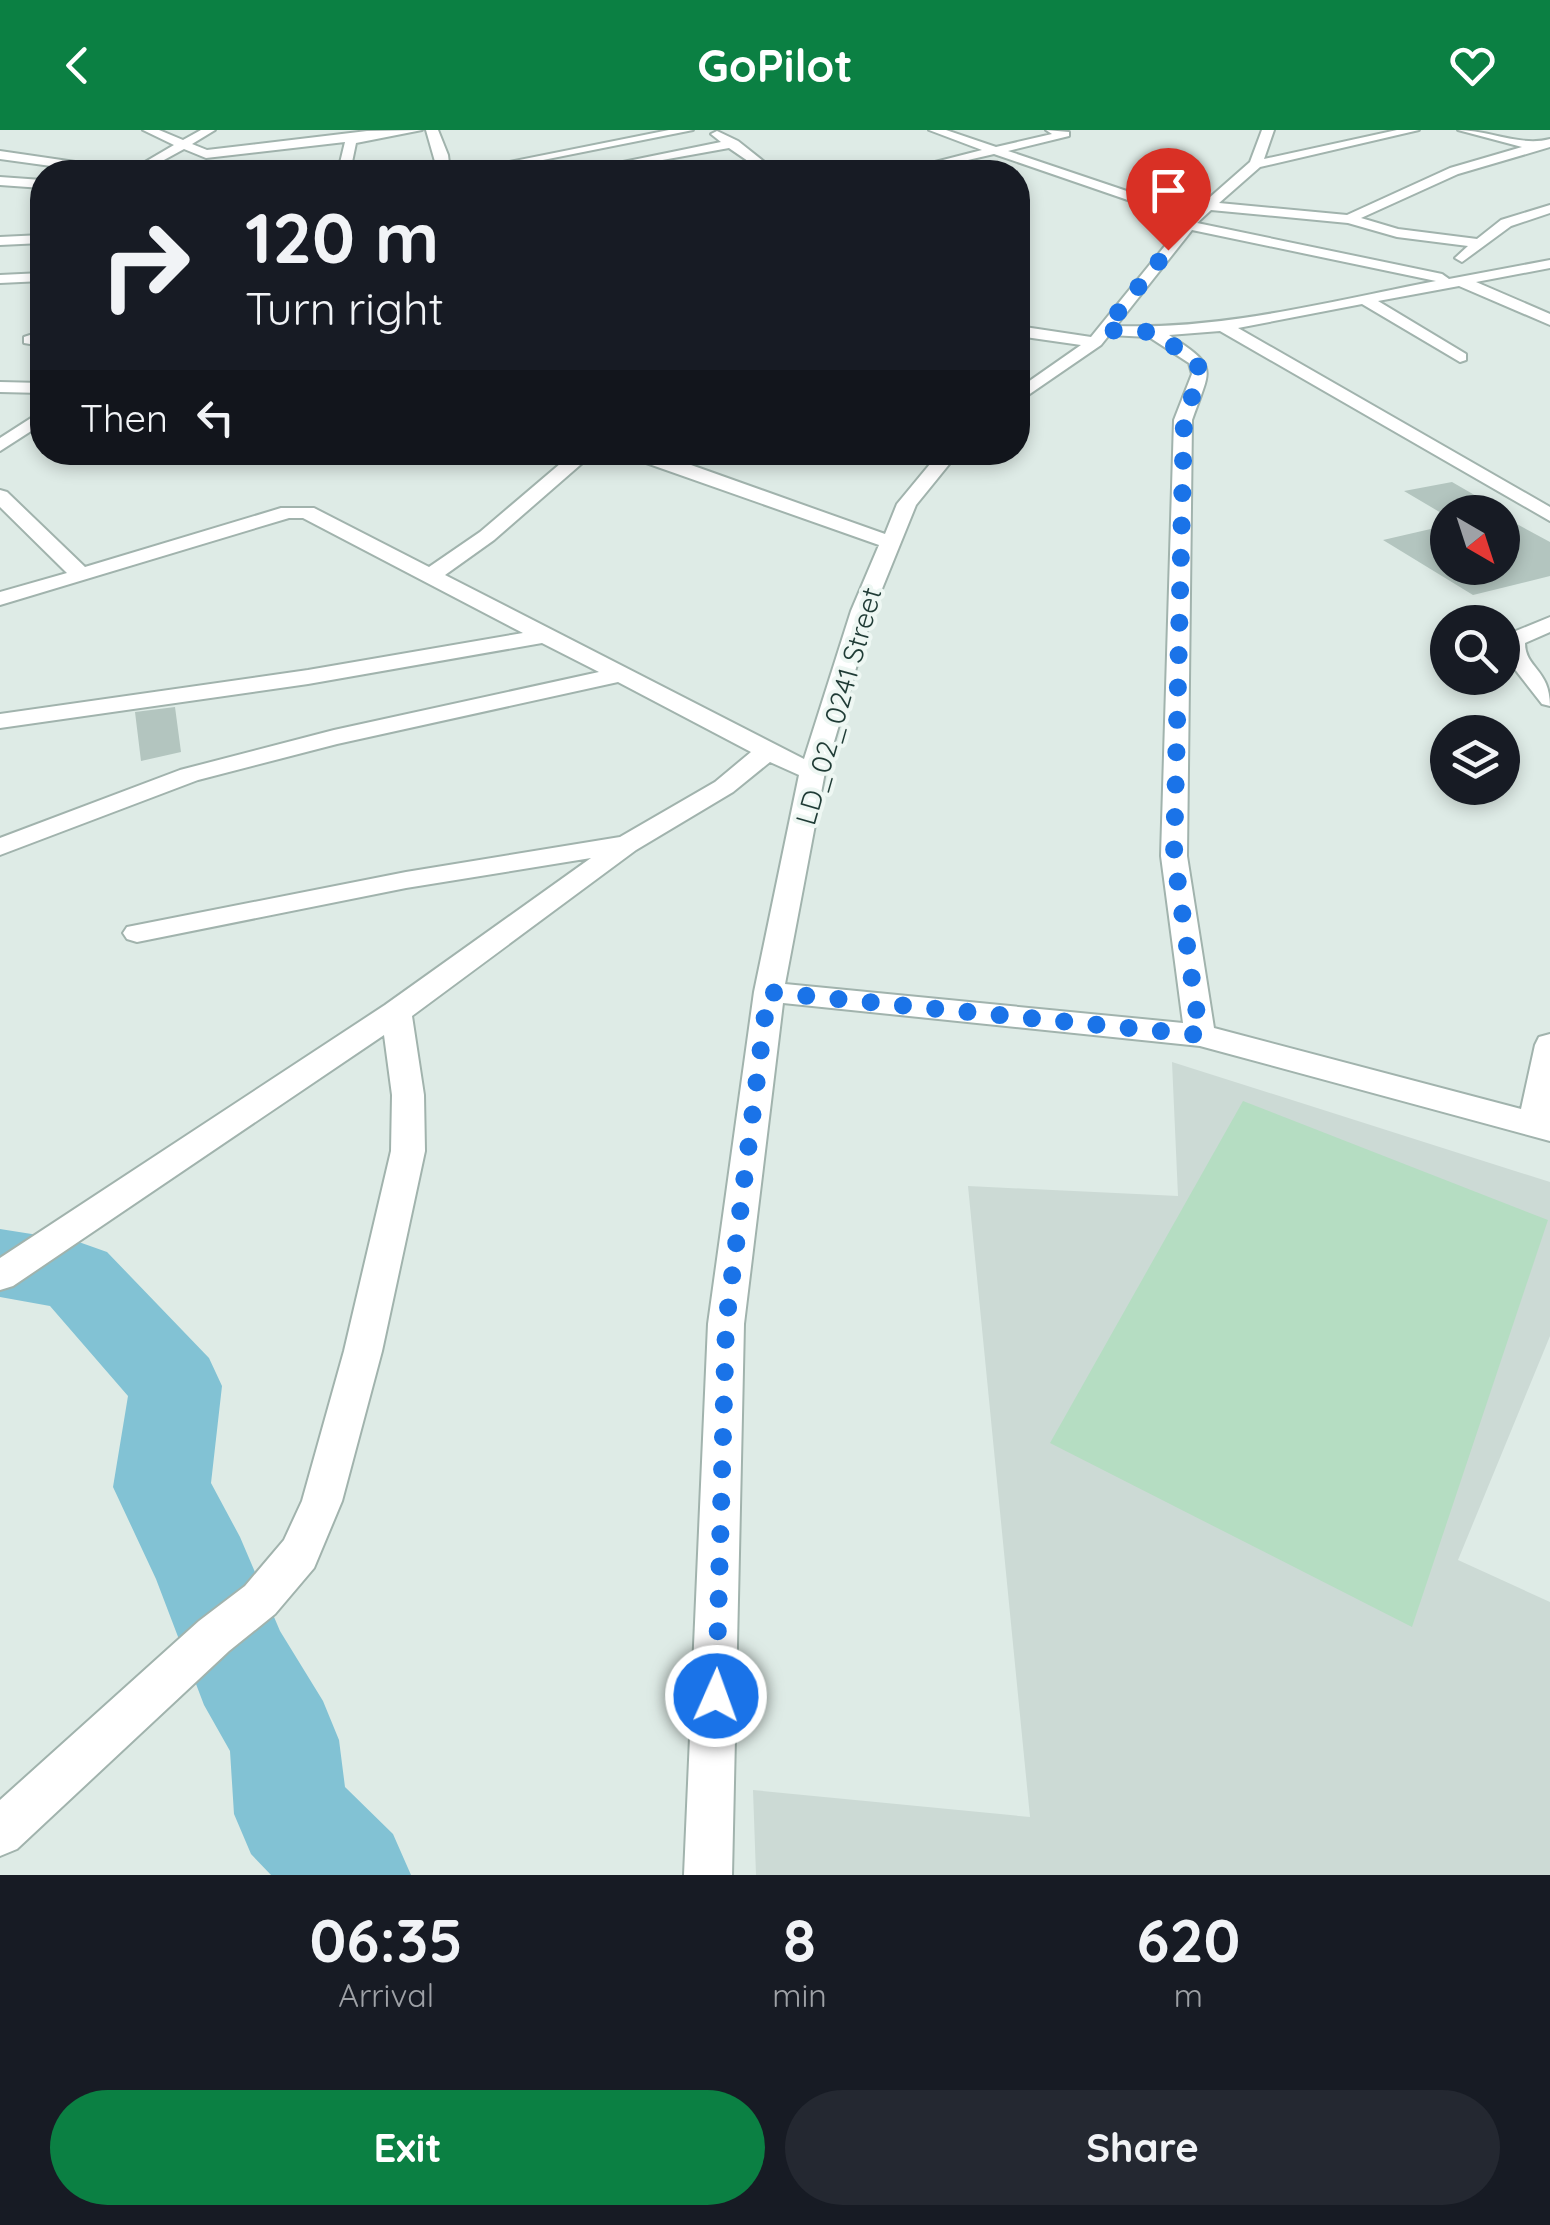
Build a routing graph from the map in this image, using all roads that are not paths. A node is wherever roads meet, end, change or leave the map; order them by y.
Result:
1 (149, 130) edge
2 (209, 130) edge
3 (289, 130) edge
4 (416, 130) edge
5 (432, 130) edge
6 (687, 130) edge
7 (708, 130) edge
8 (935, 130) edge
9 (1081, 130) edge
10 (1268, 130) edge
11 (1413, 130) edge
12 (1464, 130) edge
13 (376, 132) edge
14 (1058, 132) edge
15 (540, 140) dead end
16 (300, 143) junction
17 (734, 143) junction
18 (180, 146) junction
19 (1535, 146) junction
20 (1550, 146) edge
21 (582, 150) junction
22 (998, 150) junction
23 (206, 154) junction
24 (0, 155) edge
25 (544, 156) junction
26 (600, 157) dead end
27 (34, 160) edge
28 (155, 160) edge
29 (219, 160) edge
30 (347, 160) edge
31 (443, 160) edge
32 (524, 160) edge
33 (641, 160) edge
34 (756, 160) edge
35 (954, 160) edge
36 (1025, 160) edge
37 (1030, 162) edge
38 (1256, 164) junction
39 (0, 181) edge
40 (30, 183) edge
41 (1210, 206) junction
42 (1550, 209) edge
43 (1349, 219) junction
44 (1191, 221) junction
45 (30, 240) edge
46 (0, 241) edge
47 (1477, 243) junction
48 (1550, 264) edge
49 (30, 277) edge
50 (0, 278) edge
51 (1440, 281) junction
52 (1463, 282) junction
53 (1364, 299) junction
54 (1550, 320) edge
55 (1223, 326) junction
56 (1030, 332) edge
57 (1153, 332) junction
58 (1100, 336) junction
59 (1460, 357) dead end
60 (0, 387) edge
61 (30, 388) edge
62 (1030, 388) edge
63 (30, 419) edge
64 (0, 420) edge
65 (30, 425) edge
66 (0, 446) edge
67 (571, 465) edge
68 (673, 465) edge
69 (939, 465) edge
70 (0, 496) edge
71 (1550, 515) edge
72 (890, 542) junction
73 (81, 576) junction
74 (429, 576) junction
75 (0, 599) edge
76 (1550, 624) edge
77 (542, 636) junction
78 (619, 675) junction
79 (1550, 699) edge
80 (0, 721) edge
81 (768, 751) junction
82 (812, 772) junction
83 (627, 844) junction
84 (0, 847) edge
85 (137, 933) dead end
86 (768, 992) junction
87 (396, 1012) junction
88 (1200, 1035) junction
89 (1550, 1045) edge
90 (1542, 1126) edge
91 (0, 1276) edge
92 (14, 1818) edge
93 (708, 1875) edge

1 - 18 street
2 - 18 street
3 - 16 street
4 - 13 street
5 - 31 street
6 - 21 street
7 - 17 street
8 - 22 street
9 - 14 street
10 - 38 street
11 - 38 street
12 - 19 street
13 - 16 street
13 - 30 street
14 - 22 street
15 - 25 street
16 - 23 street
17 - 33 street
17 - 34 street
18 - 23 street
18 - 28 street
19 - 20 street
19 - 43 street
21 - 25 street
21 - 26 street
22 - 35 street
22 - 36 street
23 - 29 street
24 - 27 street
25 - 32 street
37 - 44 street
38 - 41 street
39 - 40 street
41 - 43 street
41 - 44 street
42 - 47 street
43 - 47 street
44 - 51 street
44 - 58 street
45 - 46 street
47 - 51 street
48 - 52 street
49 - 50 street
51 - 52 street
51 - 53 street
52 - 54 street
53 - 55 street
53 - 59 street
55 - 57 street
55 - 71 street
56 - 58 street
57 - 58 street
57 - 88 street
58 - 62 street
60 - 61 street
63 - 64 street
65 - 66 street
67 - 74 street
68 - 72 street
69 - 72 street, LD_02_0241 Street
70 - 73 street
72 - 82 street, LD_02_0241 Street
73 - 74 street
73 - 75 street
74 - 77 street
76 - 79 street
77 - 78 street
77 - 80 street
78 - 81 street
78 - 84 street
81 - 82 street
81 - 83 street
82 - 86 street, LD_02_0241 Street
83 - 85 street
83 - 87 street
86 - 88 street
86 - 93 street, LD_02_0241 Street
87 - 91 street
87 - 92 street
88 - 90 street
89 - 90 street

